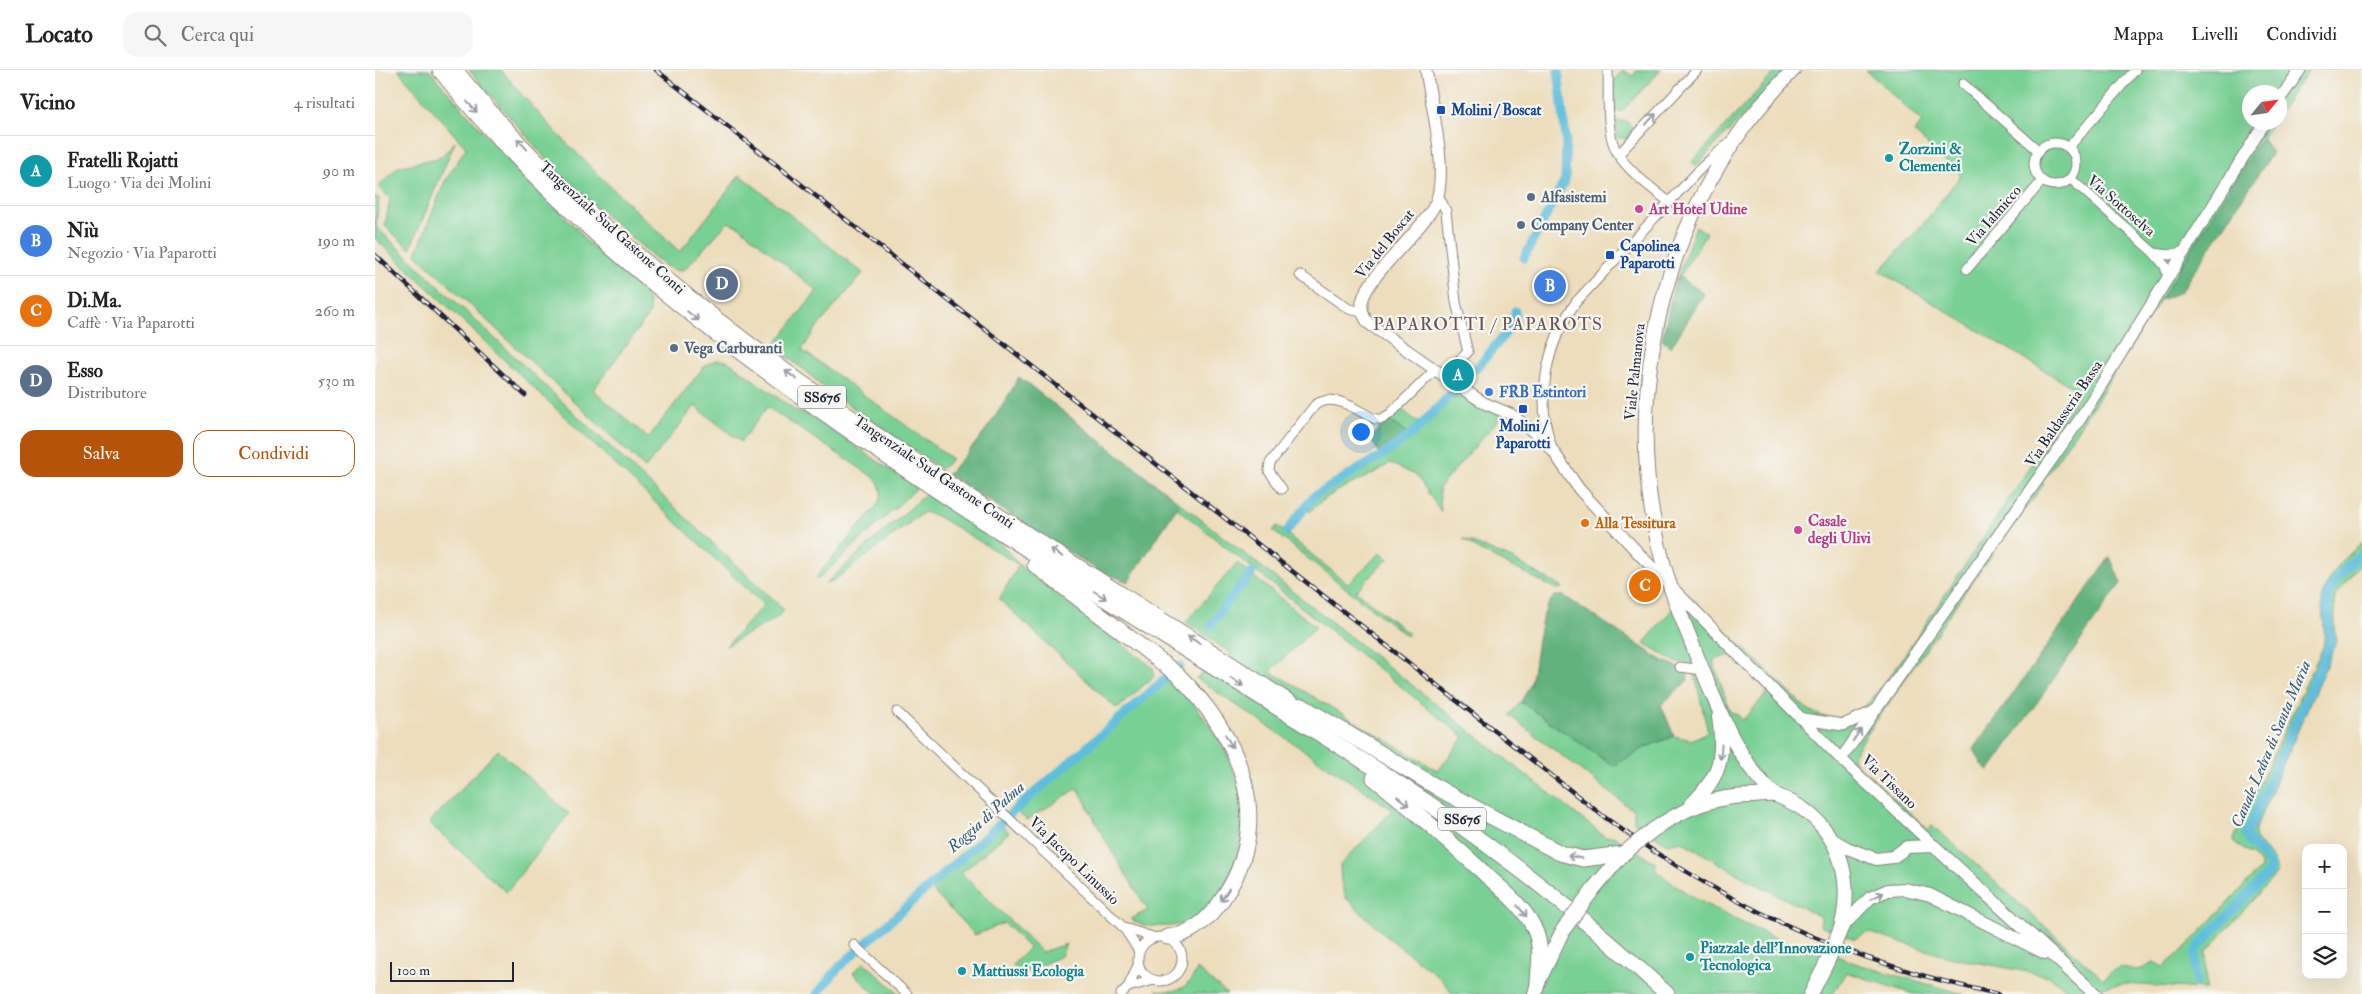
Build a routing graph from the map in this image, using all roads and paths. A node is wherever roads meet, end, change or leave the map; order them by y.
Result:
1 (440, 70) edge
2 (455, 70) edge
3 (1426, 70) edge
4 (1697, 70) edge
5 (1793, 70) edge
6 (2135, 70) edge
7 (2300, 70) edge
8 (1609, 71) edge
9 (1963, 84) dead end
10 (2287, 89) edge
11 (2260, 130) edge
12 (1738, 135) junction
13 (2069, 147) junction
14 (2039, 151) junction
15 (1618, 155) junction
16 (2071, 179) junction
17 (2042, 181) junction
18 (1439, 197) junction
19 (1669, 202) junction
20 (2186, 250) junction
21 (2154, 253) junction
22 (1967, 269) dead end
23 (1300, 275) dead end
24 (2168, 278) junction
25 (1362, 312) junction
26 (1439, 373) junction
27 (1553, 451) junction
28 (1282, 489) dead end
29 (953, 502) junction
30 (1669, 583) junction
31 (1235, 666) junction
32 (1680, 667) dead end
33 (1703, 670) junction
34 (1265, 700) junction
35 (1717, 704) junction
36 (897, 712) dead end
37 (1874, 712) junction
38 (1803, 719) junction
39 (1843, 725) junction
40 (1828, 745) junction
41 (1841, 759) junction
42 (1775, 795) junction
43 (1689, 808) junction
44 (1904, 820) junction
45 (1833, 840) junction
46 (1934, 846) junction
47 (1907, 847) junction
48 (1623, 854) junction
49 (1995, 902) junction
50 (1975, 918) junction
51 (1124, 928) junction
52 (1841, 928) junction
53 (1160, 937) junction
54 (857, 948) dead end
55 (1139, 951) junction
56 (2059, 960) junction
57 (1138, 965) junction
58 (1154, 980) junction
59 (1128, 987) junction
60 (1536, 988) edge
61 (1814, 991) edge
62 (907, 994) edge
63 (1121, 994) edge
64 (1667, 994) edge
65 (1673, 994) edge
66 (2095, 994) edge

1 -> 29 highway, Tangenziale Sud Gastone Conti / SS676
31 -> 2 highway, Tangenziale Sud Gastone Conti / SS676
3 - 18 street
15 -> 4 street
5 - 12 main road, Viale Palmanova
6 - 13 street
7 - 10 street
8 - 15 street
9 - 14 street
11 - 20 street, Via Baldasseria Bassa
12 - 19 street
12 - 30 main road, Viale Palmanova
13 - 14 street
13 - 16 street
14 - 17 street, Via Ialmicco
15 - 19 street
16 - 17 street, Via Ialmicco
16 - 21 street, Via Sottoselva
17 - 22 street, Via Ialmicco
18 - 25 street, Via del Boscat
18 - 26 street
19 - 27 street
20 - 21 street, Via Sottoselva
20 - 24 street, Via Baldasseria Bassa
21 - 24 street, Via Sottoselva
23 - 25 street
24 - 37 street, Via Baldasseria Bassa
25 - 26 street, Via Tissano
26 - 27 street, Via Tissano
26 - 28 street
27 - 30 street, Via Tissano
29 -> 34 highway, Tangenziale Sud Gastone Conti / SS676
29 -> 53 highway
30 - 33 main road, Viale Palmanova
30 - 38 street, Via Tissano
48 -> 31 highway
31 - 65 highway, SS676
32 - 33 street
33 - 35 main road, Viale Palmanova
34 -> 60 highway
34 - 64 highway, SS676
35 - 42 main road, Viale Palmanova
35 -> 43 main road, Viale Palmanova
36 - 51 street, Via Jacopo Linussio
37 - 39 street
41 -> 37 street, Via Baldasseria Bassa
38 - 39 street
38 - 40 street, Via Tissano
39 - 40 street
40 - 41 street, Via Tissano
41 - 44 street, Via Tissano
42 - 43 main road
42 - 45 main road
43 - 48 main road, bridge
44 - 46 street, Via Tissano
44 - 47 street
45 - 47 main road
45 - 52 main road
46 - 47 main road
46 - 49 main road, Via Tissano
48 - 60 main road, bridge
49 - 50 main road
49 - 56 main road, Via Tissano
52 -> 50 main road
50 - 56 main road
51 - 53 street, Via Jacopo Linussio
51 - 55 street, Via Jacopo Linussio
52 - 61 main road, bridge
53 - 55 street
53 - 58 street
54 - 62 street
55 - 57 street
56 - 66 main road, Via Tissano
57 - 58 street
57 - 59 street
58 - 59 street
59 - 63 street

